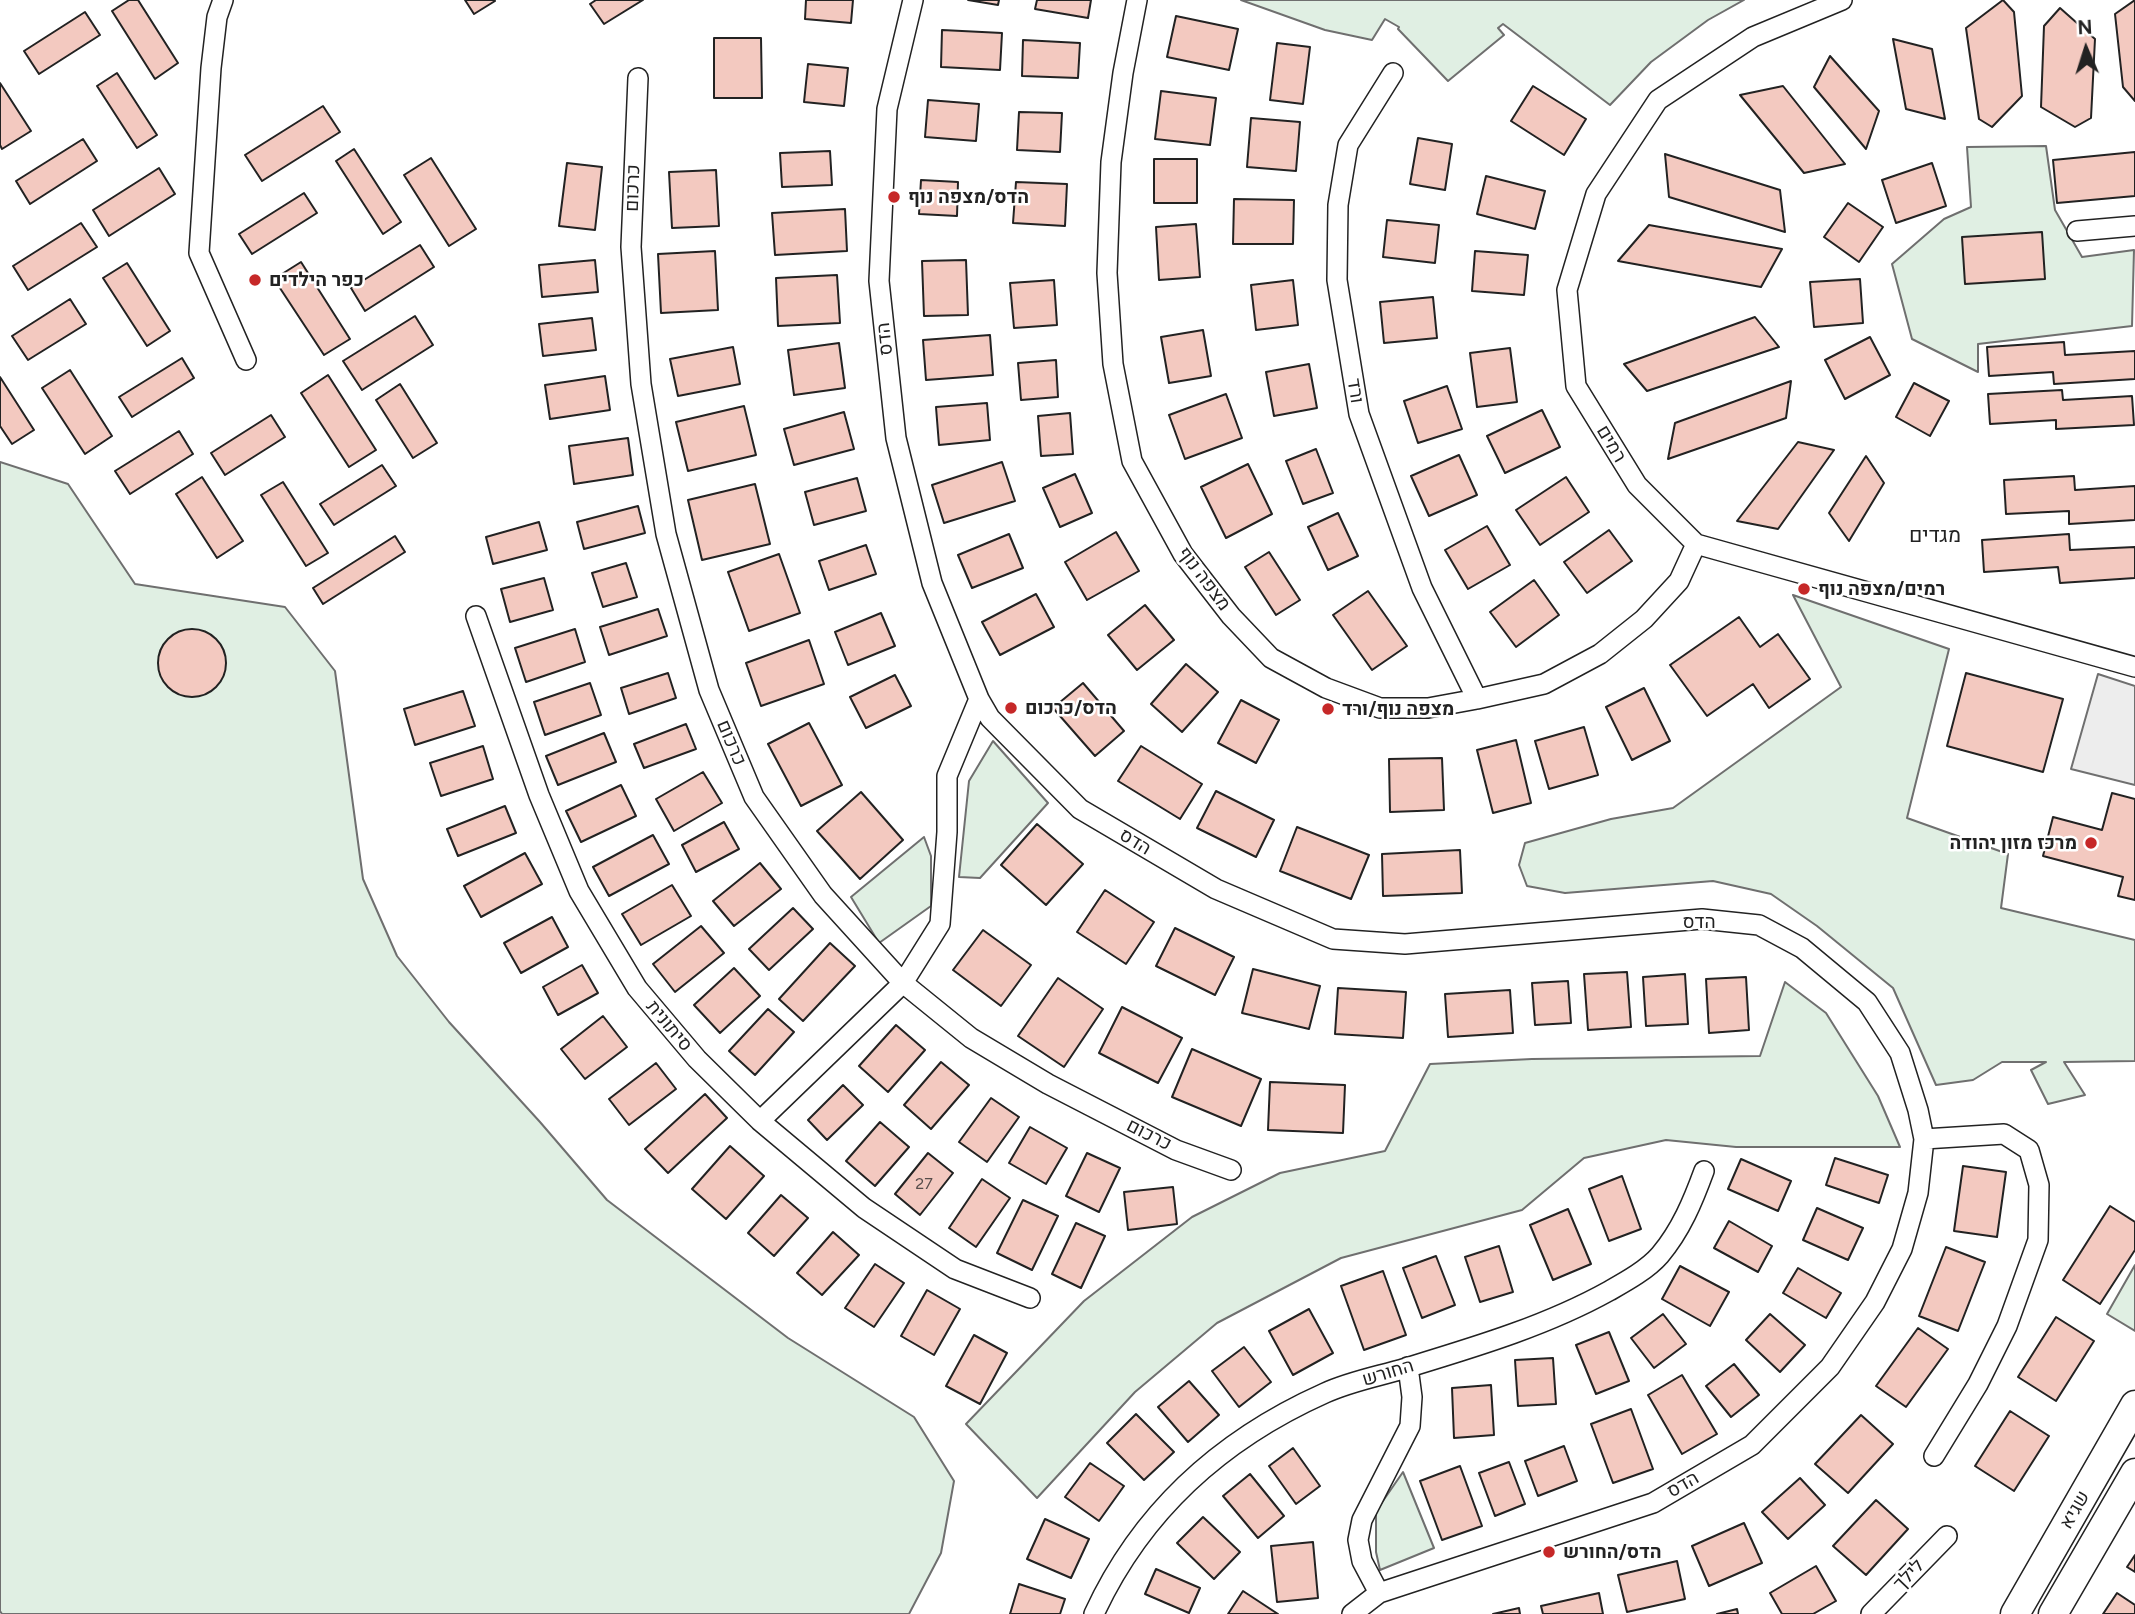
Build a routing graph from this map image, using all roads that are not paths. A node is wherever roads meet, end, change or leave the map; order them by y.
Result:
1 (223, 0) edge
2 (913, 0) edge
3 (1137, 0) edge
4 (1842, 0) edge
5 (1393, 73) dead end
6 (638, 78) dead end
7 (2135, 226) edge
8 (2077, 231) dead end
9 (246, 360) dead end
10 (1696, 544) junction
11 (476, 616) dead end
12 (2135, 667) edge
13 (979, 699) junction
14 (1477, 699) junction
15 (903, 984) junction
16 (760, 1121) junction
17 (1924, 1139) junction
18 (1231, 1170) dead end
19 (1704, 1171) dead end
20 (1030, 1298) dead end
21 (1408, 1367) junction
22 (2135, 1405) edge
23 (1934, 1456) dead end
24 (2135, 1473) edge
25 (1947, 1535) dead end
26 (1379, 1593) junction
27 (1094, 1614) edge
28 (1352, 1614) edge
29 (1871, 1614) edge
30 (2015, 1614) edge
31 (2053, 1614) edge

1 - 9 street
2 - 13 street, הדס
3 - 14 street, מצפה נוף
4 - 10 street, רמים
5 - 14 street, ורד
6 - 15 street, כרכום
7 - 8 street
10 - 12 street, רמים
10 - 14 street, מצפה נוף
11 - 16 street, סיתונית
13 - 15 street
13 - 17 street, הדס
15 - 16 street
15 - 18 street, כרכום
16 - 20 street, סיתונית
17 - 23 street
17 - 26 street, הדס
19 - 21 street, החורש
21 - 26 street
21 - 27 street, החורש
22 - 30 street, שגיא
24 - 31 street, שגיא
25 - 29 street, לילך
26 - 28 street, הדס

